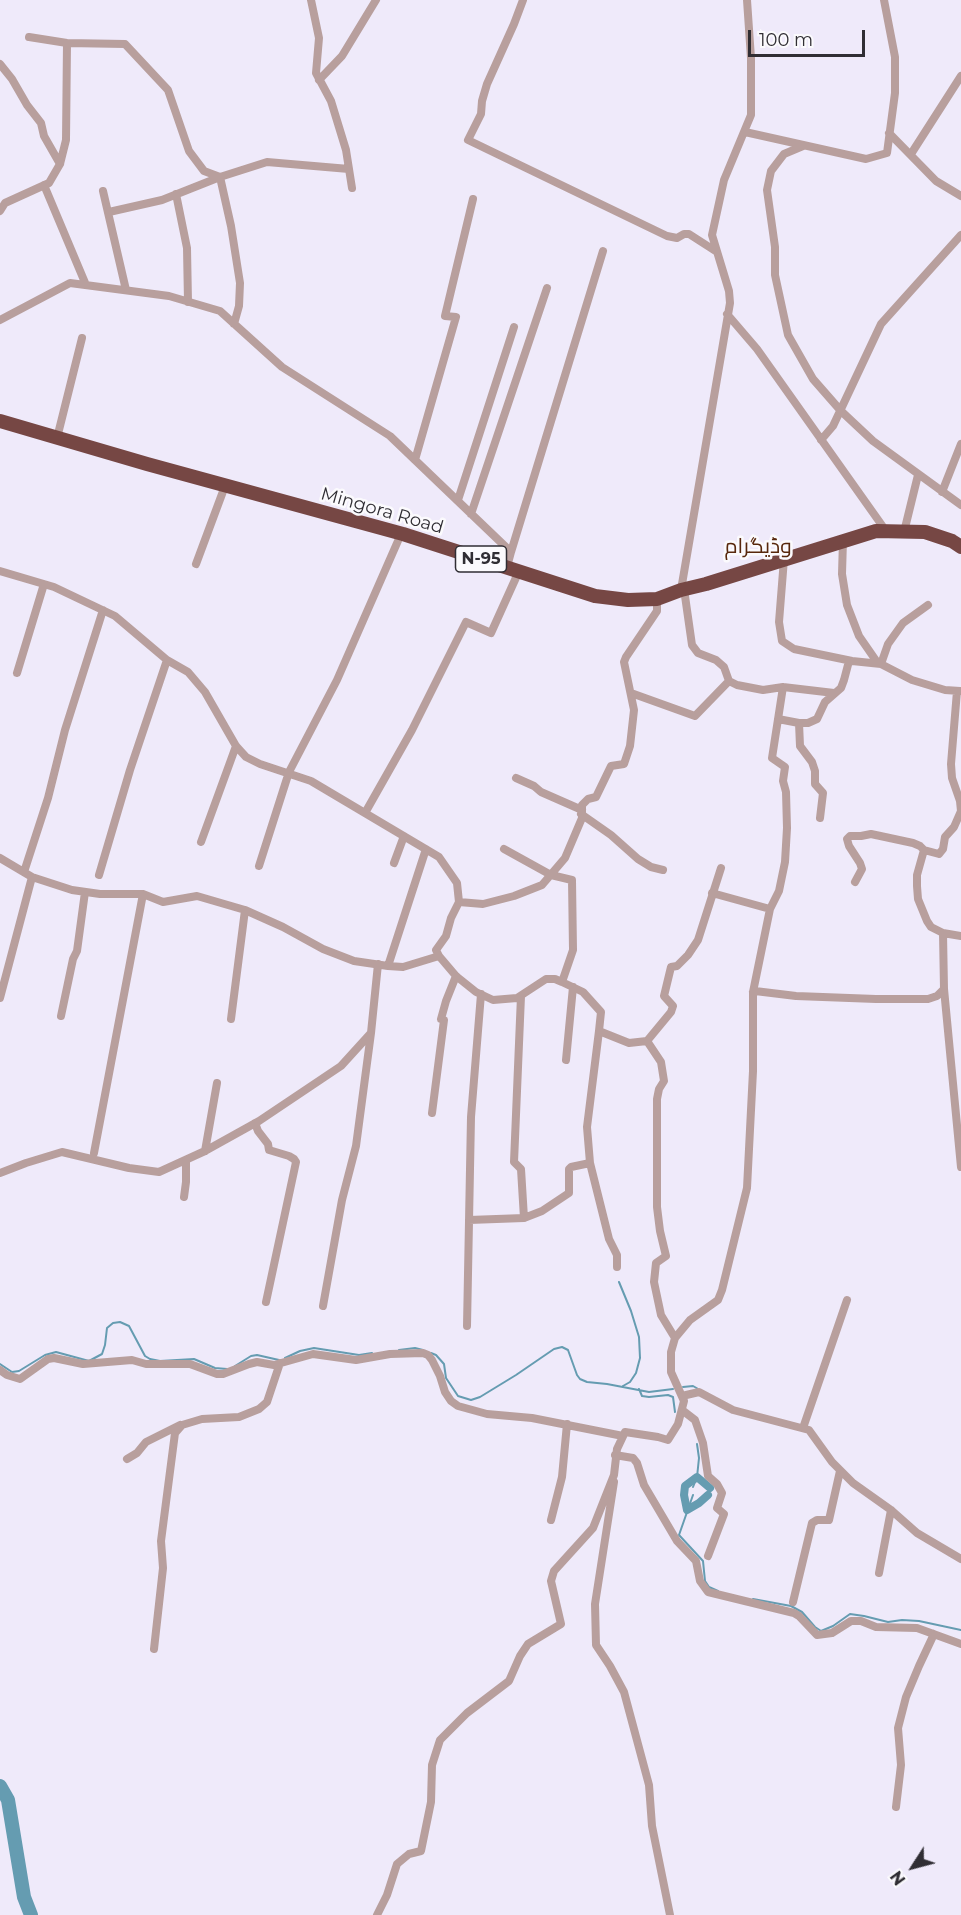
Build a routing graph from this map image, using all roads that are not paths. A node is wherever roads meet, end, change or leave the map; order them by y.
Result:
1 (311, 0) edge
2 (376, 0) edge
3 (523, 0) edge
4 (747, 0) edge
5 (884, 0) edge
6 (29, 36) dead end
7 (67, 43) junction
8 (0, 64) edge
9 (961, 76) edge
10 (320, 80) junction
11 (745, 132) junction
12 (890, 133) junction
13 (803, 146) junction
14 (911, 154) junction
15 (60, 164) junction
16 (349, 169) junction
17 (220, 177) junction
18 (44, 185) junction
19 (352, 188) dead end
20 (103, 191) dead end
21 (176, 195) junction
22 (961, 196) edge
23 (473, 199) dead end
24 (0, 211) edge
25 (109, 212) junction
26 (961, 235) edge
27 (603, 251) dead end
28 (717, 252) junction
29 (86, 285) junction
30 (547, 288) dead end
31 (126, 290) junction
32 (188, 302) junction
33 (728, 314) junction
34 (0, 320) edge
35 (234, 324) junction
36 (514, 327) dead end
37 (82, 338) dead end
38 (841, 411) junction
39 (0, 421) edge
40 (57, 438) junction
41 (821, 440) junction
42 (961, 444) edge
43 (415, 460) junction
44 (918, 475) junction
45 (225, 486) junction
46 (942, 492) junction
47 (458, 500) junction
48 (961, 505) edge
49 (471, 514) junction
50 (886, 531) junction
51 (904, 532) junction
52 (401, 534) junction
53 (843, 540) junction
54 (961, 547) edge
55 (511, 552) junction
56 (784, 559) junction
57 (196, 564) dead end
58 (513, 569) junction
59 (0, 571) edge
60 (44, 584) junction
61 (682, 590) junction
62 (657, 599) junction
63 (928, 605) dead end
64 (103, 610) junction
65 (167, 660) junction
66 (849, 661) junction
67 (881, 664) junction
68 (17, 673) dead end
69 (729, 681) junction
70 (783, 687) junction
71 (959, 691) edge
72 (631, 693) junction
73 (834, 693) junction
74 (778, 719) junction
75 (798, 723) junction
76 (236, 746) junction
77 (289, 772) junction
78 (516, 778) dead end
79 (582, 812) junction
80 (365, 813) junction
81 (820, 818) dead end
82 (404, 836) junction
83 (201, 842) dead end
84 (426, 849) junction
85 (504, 849) dead end
86 (924, 850) junction
87 (0, 858) edge
88 (394, 863) dead end
89 (259, 866) dead end
90 (721, 868) dead end
91 (663, 870) dead end
92 (24, 872) junction
93 (99, 875) dead end
94 (551, 875) junction
95 (32, 877) junction
96 (855, 882) dead end
97 (85, 892) junction
98 (712, 893) junction
99 (143, 894) junction
100 (459, 902) junction
101 (770, 909) junction
102 (245, 910) junction
103 (943, 933) junction
104 (961, 936) edge
105 (439, 956) junction
106 (378, 964) junction
107 (388, 966) junction
108 (456, 976) junction
109 (562, 982) junction
110 (573, 987) junction
111 (944, 989) junction
112 (753, 993) junction
113 (481, 994) junction
114 (521, 996) junction
115 (0, 998) edge
116 (61, 1016) dead end
117 (231, 1018) dead end
118 (599, 1031) junction
119 (371, 1033) junction
120 (647, 1041) junction
121 (566, 1060) dead end
122 (217, 1083) dead end
123 (432, 1113) dead end
124 (255, 1123) junction
125 (205, 1151) junction
126 (94, 1153) dead end
127 (186, 1160) junction
128 (590, 1163) junction
129 (961, 1167) edge
130 (0, 1173) edge
131 (184, 1197) dead end
132 (524, 1218) junction
133 (469, 1220) junction
134 (618, 1267) dead end
135 (847, 1300) dead end
136 (266, 1302) dead end
137 (323, 1306) dead end
138 (467, 1326) dead end
139 (675, 1338) junction
140 (280, 1363) junction
141 (0, 1370) edge
142 (682, 1396) junction
143 (682, 1410) junction
144 (567, 1424) junction
145 (182, 1425) junction
146 (803, 1428) junction
147 (623, 1436) junction
148 (615, 1455) junction
149 (127, 1458) dead end
150 (840, 1471) junction
151 (614, 1475) junction
152 (891, 1510) junction
153 (551, 1520) dead end
154 (708, 1556) dead end
155 (961, 1559) edge
156 (879, 1573) dead end
157 (793, 1602) dead end
158 (934, 1634) junction
159 (961, 1644) edge
160 (154, 1649) dead end
161 (896, 1807) dead end
162 (377, 1915) edge
163 (670, 1915) edge

1 - 10 street
2 - 10 street
3 - 28 street
4 - 11 street
5 - 12 street
6 - 7 street
7 - 15 street
7 - 17 street
8 - 15 street
9 - 14 street
10 - 16 street
11 - 13 street
11 - 28 street
12 - 13 street
12 - 14 street
13 - 38 street
14 - 22 street
15 - 18 street
16 - 17 street
16 - 19 street
17 - 21 street
17 - 35 street
18 - 24 street
18 - 29 street
20 - 25 street
21 - 25 street
21 - 32 street
23 - 43 street
25 - 31 street
26 - 38 street
27 - 55 street
28 - 33 street
29 - 31 street
29 - 34 street
30 - 49 street
31 - 32 street
32 - 35 street
33 - 41 street
33 - 61 street
35 - 43 street
36 - 47 street
37 - 40 street
38 - 41 street
38 - 44 street
39 - 40 highway, Mingora Road / N-95
40 - 45 highway, Mingora Road / N-95
41 - 50 street
42 - 46 street
43 - 47 street
44 - 46 street
44 - 51 street
45 - 52 highway, Mingora Road / N-95
45 - 57 street
46 - 48 street
47 - 49 street
49 - 55 street
50 - 51 highway, Mingora Road / N-95
50 - 53 highway, Mingora Road / N-95
51 - 54 highway, Mingora Road / N-95
52 - 58 highway, Mingora Road / N-95
52 - 77 street
53 - 56 highway, Mingora Road / N-95
53 - 67 street
55 - 58 street
56 - 61 highway, Mingora Road / N-95
56 - 66 street
58 - 62 highway, Mingora Road / N-95
58 - 80 street
59 - 60 street
60 - 64 street
60 - 68 street
61 - 62 highway, Mingora Road / N-95
61 - 69 street
62 - 72 street
63 - 67 street
64 - 65 street
64 - 92 street
65 - 76 street
65 - 93 street
66 - 67 street
66 - 73 street
67 - 71 street
69 - 70 street
69 - 72 street
70 - 73 street
70 - 74 street
71 - 86 street
72 - 79 street
73 - 75 street
74 - 75 street
74 - 101 street
75 - 81 street
76 - 77 street
76 - 83 street
77 - 80 street
77 - 89 street
78 - 79 street
79 - 91 street
79 - 94 street
80 - 82 street
82 - 84 street
82 - 88 street
84 - 100 street
84 - 107 street
85 - 94 street
86 - 96 street
86 - 103 street
87 - 92 street
90 - 98 street
92 - 95 street
94 - 100 street
94 - 109 street
95 - 97 street
95 - 115 street
97 - 99 street
97 - 116 street
98 - 101 street
98 - 120 street
99 - 102 street
99 - 126 street
100 - 105 street
101 - 112 street
102 - 106 street
102 - 117 street
103 - 104 street
103 - 111 street
105 - 107 street
105 - 108 street
106 - 107 street
106 - 119 street
108 - 113 street
108 - 123 street
109 - 110 street
109 - 114 street
110 - 118 street
110 - 121 street
111 - 112 street
111 - 129 street
112 - 139 street
113 - 114 street
113 - 133 street
114 - 132 street
118 - 120 street
118 - 128 street
119 - 124 street
119 - 137 street
120 - 139 street
122 - 125 street
124 - 125 street
124 - 136 street
125 - 127 street
127 - 130 street
127 - 131 street
128 - 132 street
128 - 134 street
132 - 133 street
133 - 138 street
135 - 146 street
139 - 142 street
140 - 141 street
140 - 144 street
140 - 145 street
142 - 143 street
142 - 146 street
143 - 147 street
143 - 154 street
144 - 147 street
144 - 153 street
145 - 149 street
145 - 160 street
146 - 150 street
147 - 148 street
148 - 151 street
148 - 158 street
150 - 152 street
150 - 157 street
151 - 162 street
151 - 163 street
152 - 155 street
152 - 156 street
158 - 159 street
158 - 161 street

